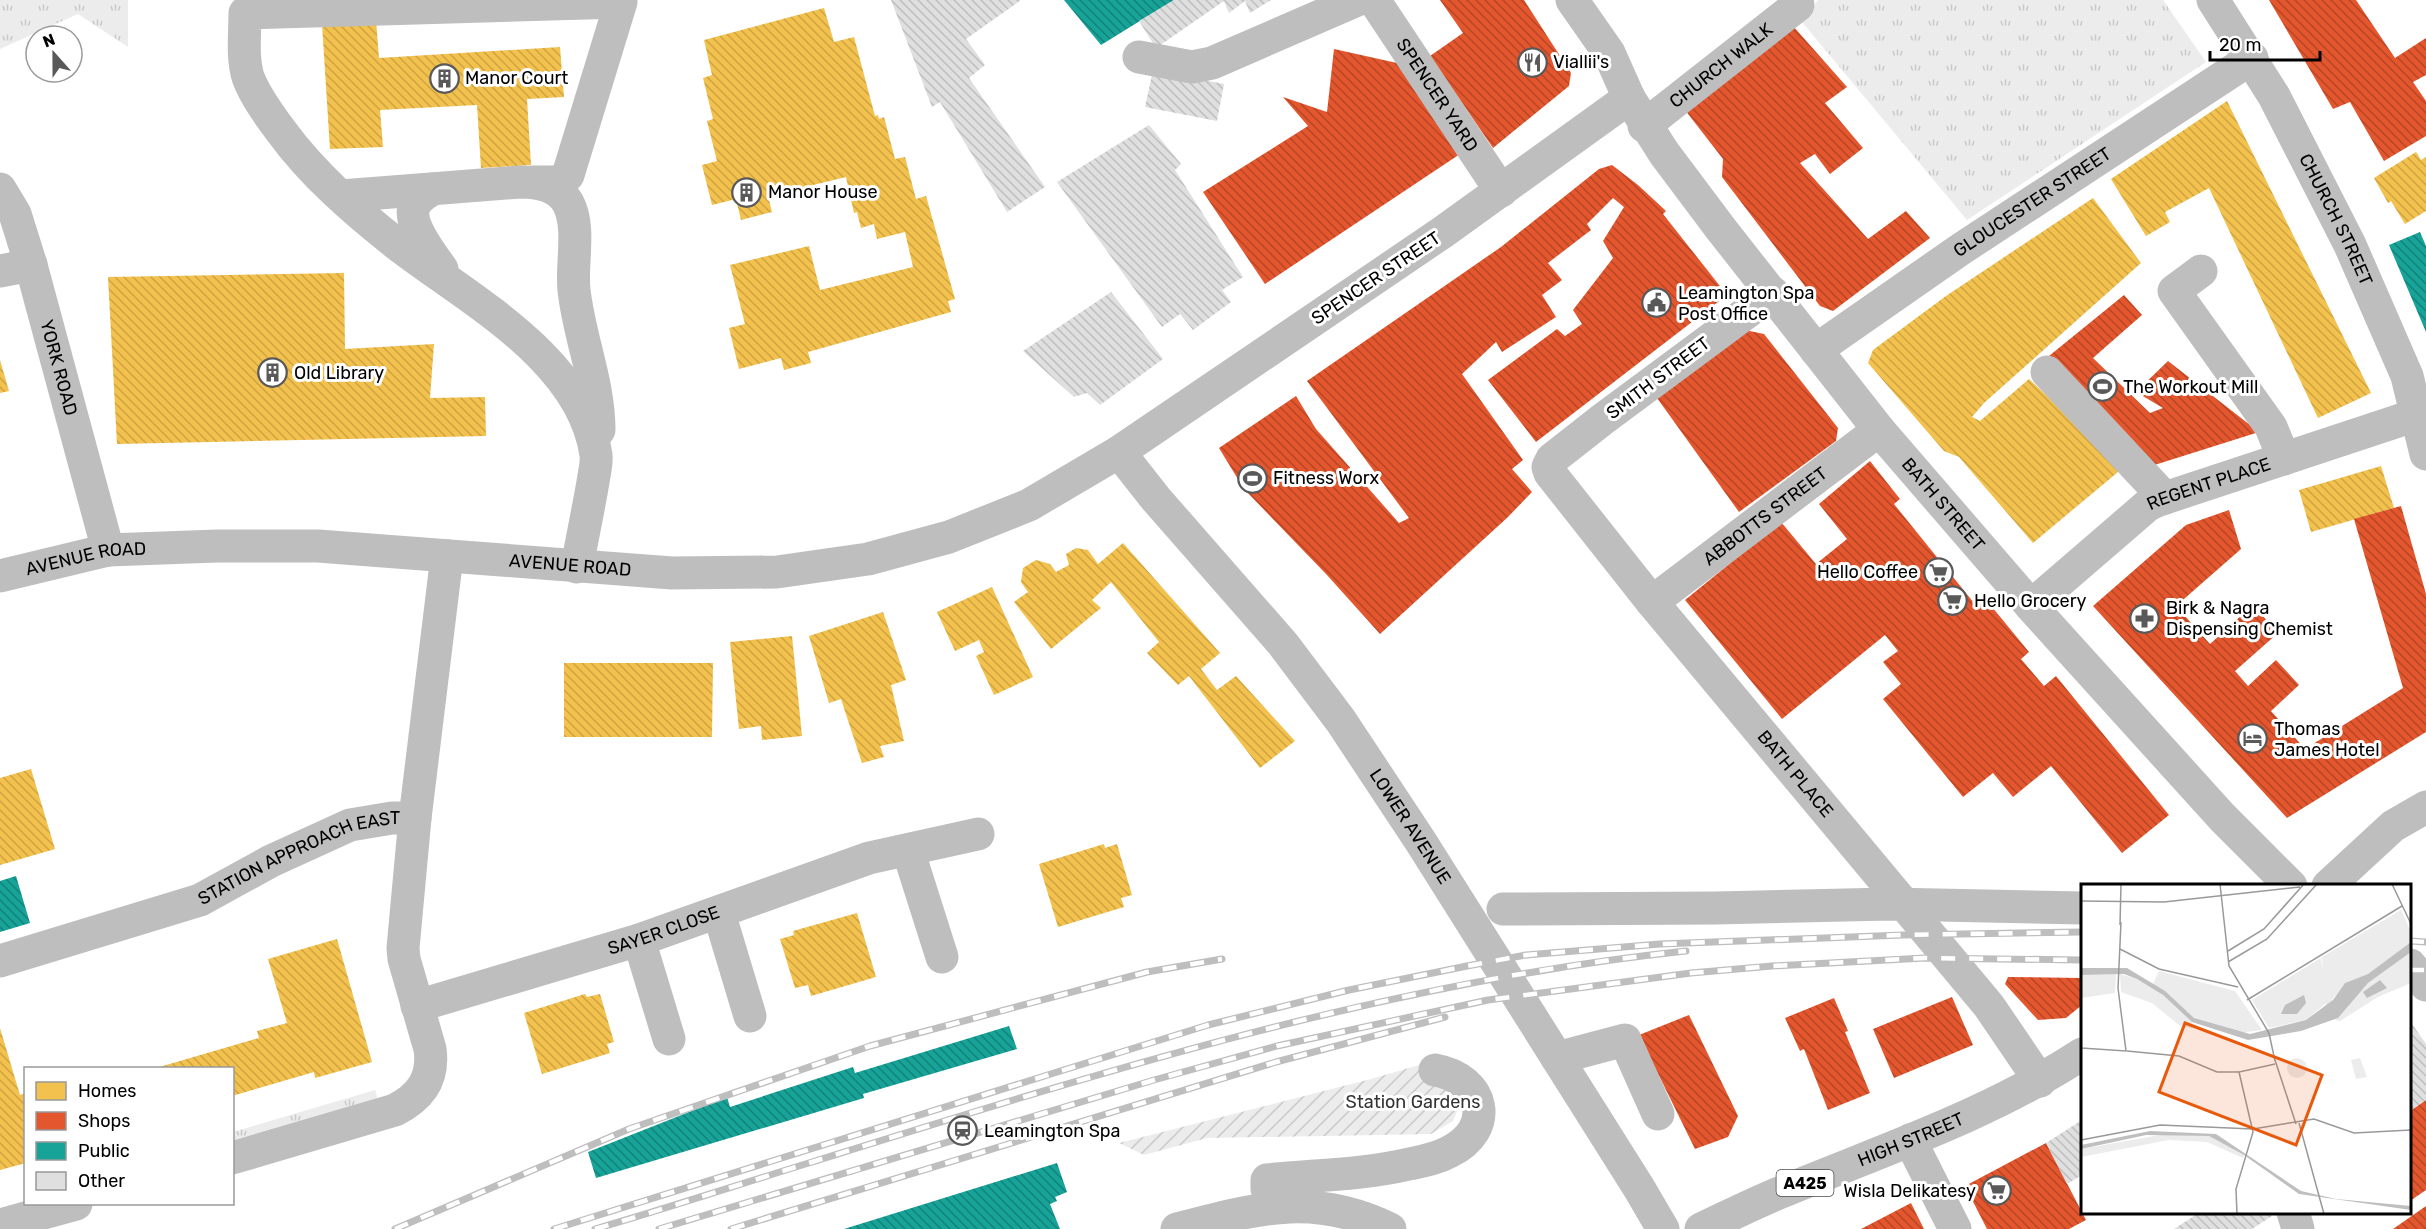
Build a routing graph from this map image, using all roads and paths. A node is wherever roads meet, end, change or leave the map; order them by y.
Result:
1 (1357, 0) edge
2 (1374, 0) edge
3 (1572, 0) edge
4 (1598, 0) edge
5 (2213, 0) edge
6 (1798, 5) dead end
7 (1609, 53) junction
8 (1139, 57) dead end
9 (2252, 57) junction
10 (1636, 112) junction
11 (573, 166) junction
12 (532, 182) junction
13 (0, 189) edge
14 (433, 189) junction
15 (1501, 191) junction
16 (341, 196) junction
17 (572, 216) junction
18 (16, 268) edge
19 (2201, 271) dead end
20 (456, 287) junction
21 (1773, 293) junction
22 (1816, 350) junction
23 (2047, 372) dead end
24 (2419, 408) edge
25 (1879, 430) junction
26 (1119, 452) junction
27 (2426, 454) edge
28 (596, 458) junction
29 (2284, 459) junction
30 (1548, 467) joint
31 (2165, 498) junction
32 (108, 550) junction
33 (447, 556) junction
34 (577, 567) junction
35 (0, 576) edge
36 (1652, 602) junction
37 (2031, 606) junction
38 (2426, 807) edge
39 (416, 818) junction
40 (978, 834) dead end
41 (908, 850) junction
42 (2339, 882) edge
43 (2290, 884) edge
44 (1904, 904) junction
45 (2081, 908) edge
46 (1503, 909) dead end
47 (718, 913) junction
48 (639, 940) junction
49 (942, 957) dead end
50 (0, 961) edge
51 (2411, 967) edge
52 (2426, 985) edge
53 (417, 1006) junction
54 (750, 1016) dead end
55 (669, 1039) dead end
56 (2081, 1055) edge
57 (1557, 1059) junction
58 (1435, 1070) dead end
59 (2040, 1081) junction
60 (1658, 1113) dead end
61 (1910, 1140) junction
62 (234, 1157) edge
63 (1267, 1189) dead end
64 (69, 1205) edge
65 (2294, 1214) edge
66 (0, 1225) edge
67 (1178, 1229) edge
68 (1390, 1229) edge
69 (1663, 1229) edge
70 (1701, 1229) edge
71 (1956, 1229) edge
72 (2298, 1229) edge

1 - 8 street
2 - 15 street, SPENCER YARD
3 - 7 street
4 - 7 street
5 - 9 street, CHURCH STREET
6 - 10 street, CHURCH WALK
7 - 10 street, BATH STREET
9 - 22 street, GLOUCESTER STREET
9 - 24 street, CHURCH STREET
10 - 15 street, SPENCER STREET
10 - 21 street, BATH STREET
11 - 12 street
11 - 16 street
11 - 17 street
12 - 14 street
12 - 17 street
13 - 18 street, YORK ROAD
14 - 16 street
14 - 20 street
15 - 26 street, SPENCER STREET
16 - 20 street
17 - 28 street
18 - 32 street, YORK ROAD
19 - 29 street
20 - 28 street
21 - 22 street, BATH STREET
21 - 30 street, SMITH STREET
22 - 25 street, BATH STREET
23 - 31 street
24 - 27 street, CHURCH STREET
24 - 29 street, REGENT PLACE
25 - 36 street, ABBOTTS STREET
25 - 37 street, BATH STREET
26 - 34 street, AVENUE ROAD
26 - 57 street, LOWER AVENUE
28 - 34 street
29 - 31 street, REGENT PLACE
30 - 36 street, BATH PLACE
31 - 37 street, REGENT PLACE
32 - 33 street, AVENUE ROAD
32 - 35 street, AVENUE ROAD
33 - 34 street, AVENUE ROAD
33 - 39 street, STATION APPROACH EAST
36 - 44 street, BATH PLACE
37 - 43 street, BATH STREET
38 - 42 street
39 - 50 street, STATION APPROACH EAST
39 - 53 street
40 - 41 street, SAYER CLOSE
41 - 47 street, SAYER CLOSE
41 - 49 street
44 - 45 street
44 - 46 street
44 - 59 street, BATH PLACE
47 - 48 street, SAYER CLOSE
47 - 54 street
48 - 53 street, SAYER CLOSE
48 - 55 street
51 - 52 street
53 - 62 street
56 - 59 street, HIGH STREET / A425
57 - 60 street
57 - 69 street, LOWER AVENUE
58 - 63 street
59 - 61 street, HIGH STREET / A425
61 - 70 street, HIGH STREET / A425
61 - 71 street
64 - 66 street
65 - 72 street
67 - 68 street

